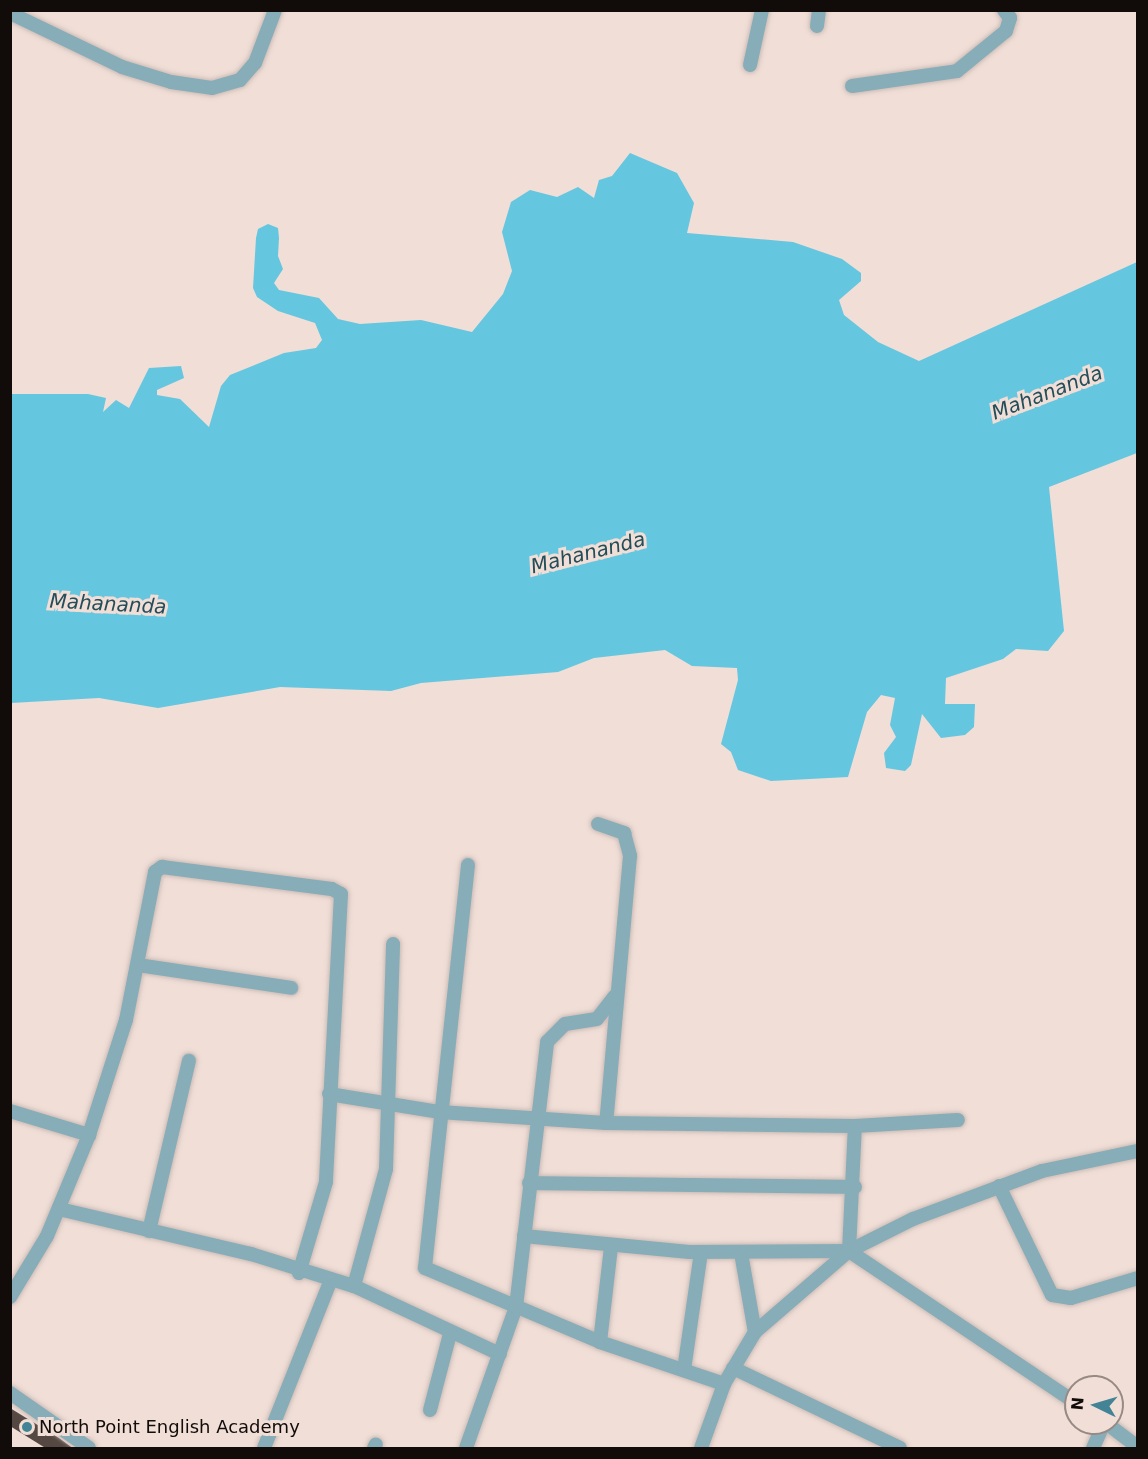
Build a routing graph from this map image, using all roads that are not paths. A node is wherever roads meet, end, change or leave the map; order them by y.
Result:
1 (275, 10) edge
2 (762, 10) edge
3 (819, 10) edge
4 (1004, 10) edge
5 (19, 13) edge
6 (817, 26) dead end
7 (750, 65) dead end
8 (852, 86) dead end
9 (598, 824) dead end
10 (468, 865) dead end
11 (393, 944) dead end
12 (138, 965) junction
13 (291, 988) dead end
14 (615, 996) junction
15 (189, 1060) dead end
16 (329, 1094) junction
17 (385, 1101) junction
18 (439, 1112) junction
19 (12, 1115) edge
20 (537, 1118) junction
21 (958, 1120) dead end
22 (606, 1123) junction
23 (855, 1126) junction
24 (89, 1135) junction
25 (1137, 1151) edge
26 (529, 1183) junction
27 (999, 1186) junction
28 (855, 1187) junction
29 (59, 1209) junction
30 (149, 1231) junction
31 (524, 1236) junction
32 (610, 1247) junction
33 (849, 1251) junction
34 (701, 1252) junction
35 (741, 1253) junction
36 (299, 1273) junction
37 (1137, 1278) edge
38 (330, 1282) junction
39 (354, 1286) junction
40 (10, 1297) edge
41 (516, 1306) junction
42 (755, 1332) junction
43 (450, 1334) junction
44 (600, 1342) junction
45 (500, 1354) junction
46 (733, 1368) junction
47 (684, 1370) junction
48 (724, 1384) junction
49 (10, 1392) edge
50 (1064, 1395) edge
51 (430, 1410) dead end
52 (1099, 1435) edge
53 (1121, 1435) edge
54 (1137, 1447) edge
55 (88, 1449) edge
56 (264, 1449) edge
57 (466, 1449) edge
58 (700, 1449) edge
59 (900, 1449) edge
60 (1092, 1449) edge

1 - 5 street
2 - 7 street
3 - 6 street
4 - 8 street
9 - 14 street
10 - 18 street
11 - 17 street
12 - 13 street
12 - 16 street
12 - 24 street
14 - 20 street
14 - 22 street
15 - 30 street
16 - 17 street
16 - 36 street
17 - 18 street
17 - 39 street
18 - 20 street
18 - 41 street
19 - 24 street
20 - 22 street
20 - 26 street
21 - 23 street
22 - 23 street
23 - 28 street
24 - 29 street
25 - 27 street
26 - 28 street
26 - 31 street
27 - 33 street
27 - 37 street
28 - 33 street
29 - 30 street
29 - 40 street
30 - 36 street
31 - 32 street
31 - 41 street
32 - 34 street
32 - 44 street
33 - 35 street
33 - 42 street
33 - 50 street
34 - 35 street
34 - 47 street
35 - 42 street
36 - 38 street
38 - 39 street
38 - 56 street
39 - 43 street
41 - 44 street
41 - 45 street
42 - 46 street
43 - 45 street
43 - 51 street
44 - 47 street
45 - 57 street
46 - 48 street
46 - 59 street
47 - 48 street
48 - 58 street
49 - 55 street
52 - 60 street
53 - 54 street

